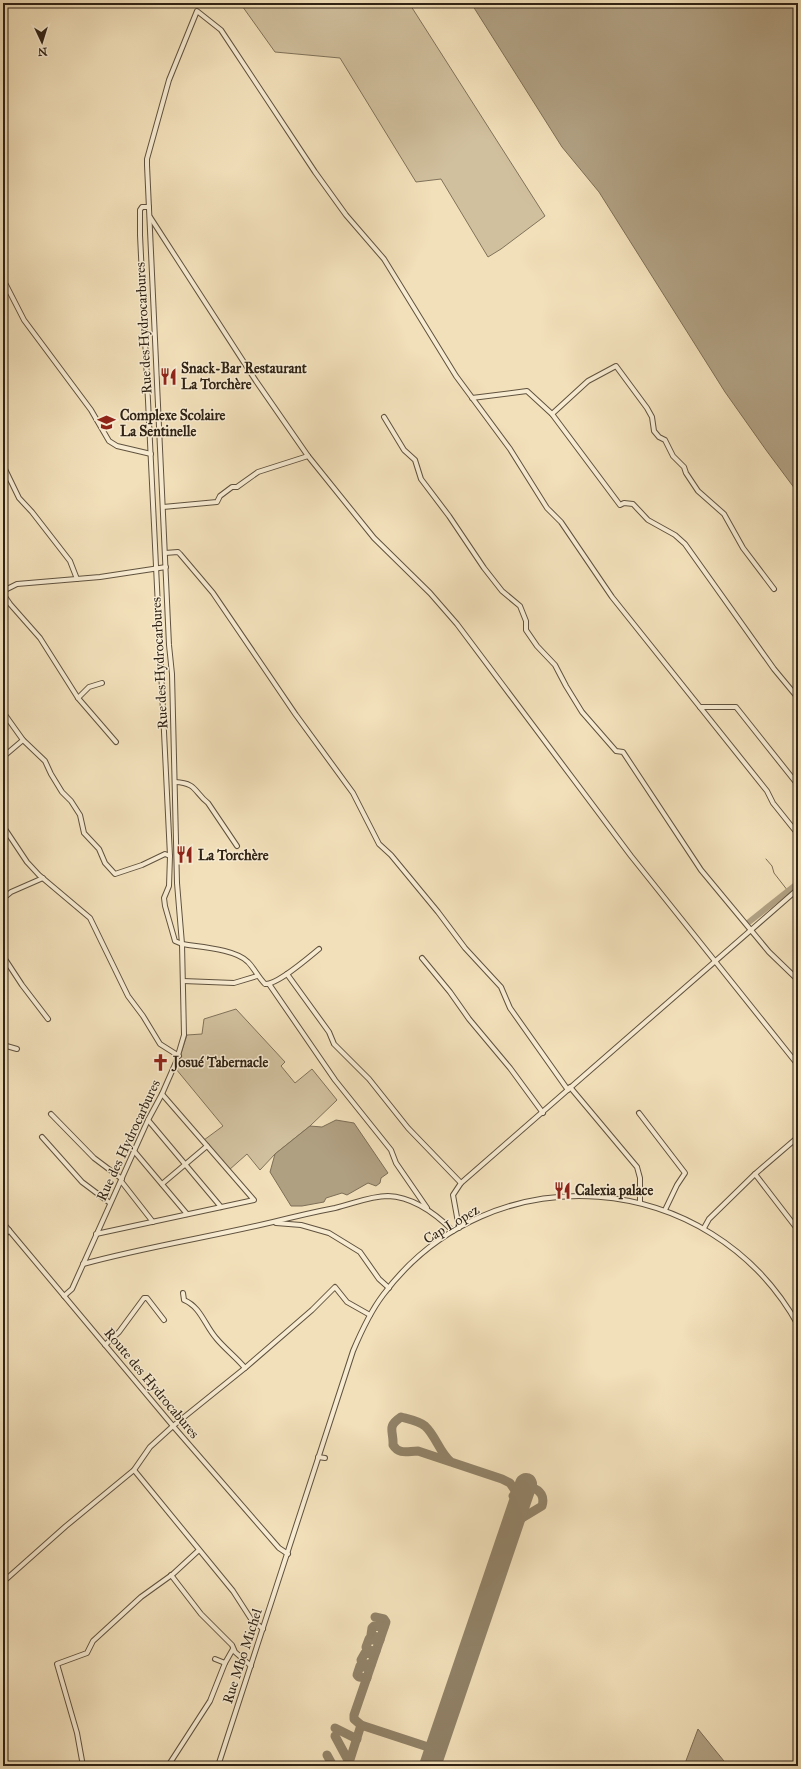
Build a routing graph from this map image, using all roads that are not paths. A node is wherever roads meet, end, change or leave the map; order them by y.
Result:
1 (149, 207) junction
2 (150, 216) junction
3 (3, 279) edge
4 (472, 398) junction
5 (552, 414) junction
6 (384, 417) dead end
7 (151, 454) junction
8 (308, 456) junction
9 (3, 465) edge
10 (163, 507) junction
11 (165, 553) junction
12 (156, 567) junction
13 (166, 567) junction
14 (77, 579) junction
15 (774, 589) dead end
16 (3, 591) edge
17 (3, 594) edge
18 (102, 683) dead end
19 (78, 698) junction
20 (798, 698) edge
21 (700, 707) junction
22 (3, 712) edge
23 (23, 740) junction
24 (116, 742) dead end
25 (165, 748) junction
26 (175, 748) junction
27 (3, 757) edge
28 (175, 782) junction
29 (798, 784) edge
30 (3, 826) edge
31 (797, 833) dead end
32 (237, 846) dead end
33 (170, 856) junction
34 (43, 878) junction
35 (798, 889) edge
36 (3, 895) edge
37 (750, 930) junction
38 (182, 944) junction
39 (319, 949) dead end
40 (3, 956) edge
41 (422, 958) dead end
42 (714, 962) junction
43 (287, 974) junction
44 (257, 976) junction
45 (798, 980) edge
46 (183, 981) junction
47 (269, 984) junction
48 (48, 1019) dead end
49 (3, 1045) edge
50 (17, 1049) dead end
51 (179, 1056) junction
52 (798, 1065) edge
53 (569, 1088) junction
54 (162, 1094) junction
55 (543, 1113) junction
56 (639, 1113) dead end
57 (51, 1114) dead end
58 (148, 1120) junction
59 (42, 1137) dead end
60 (798, 1137) edge
61 (207, 1146) junction
62 (134, 1151) junction
63 (184, 1164) junction
64 (755, 1174) junction
65 (121, 1180) junction
66 (461, 1183) junction
67 (162, 1184) junction
68 (640, 1203) junction
69 (110, 1204) junction
70 (221, 1207) junction
71 (427, 1208) junction
72 (665, 1210) junction
73 (187, 1214) junction
74 (153, 1222) junction
75 (271, 1222) junction
76 (5, 1227) edge
77 (459, 1228) junction
78 (704, 1228) junction
79 (798, 1230) edge
80 (453, 1231) junction
81 (96, 1234) junction
82 (3, 1237) edge
83 (82, 1264) junction
84 (389, 1288) junction
85 (183, 1293) dead end
86 (64, 1296) junction
87 (370, 1315) junction
88 (164, 1320) dead end
89 (798, 1325) edge
90 (105, 1345) junction
91 (245, 1368) junction
92 (173, 1426) junction
93 (318, 1456) junction
94 (325, 1458) dead end
95 (134, 1470) junction
96 (199, 1550) junction
97 (288, 1554) junction
98 (171, 1575) junction
99 (3, 1582) edge
100 (263, 1629) junction
101 (233, 1649) junction
102 (215, 1659) dead end
103 (225, 1663) junction
104 (251, 1666) junction
105 (83, 1766) edge
106 (168, 1766) edge
107 (218, 1766) edge

1 - 2 street, Rue des Hydrocarbures
1 - 4 street, Rue des Hydrocarbures
1 - 7 street
2 - 8 street
2 - 10 street, Rue des Hydrocarbures
3 - 7 street
4 - 5 street
4 - 21 street
5 - 15 street
5 - 20 street
6 - 37 street
7 - 12 street
8 - 10 street
8 - 42 street
9 - 14 street
10 - 11 street, Rue des Hydrocarbures
11 - 13 street, Rue des Hydrocarbures
11 - 53 street
12 - 13 street
12 - 14 street
12 - 25 street
13 - 26 street, Rue des Hydrocarbures
14 - 16 street
17 - 19 street
18 - 19 street
19 - 24 street
21 - 29 street
21 - 31 street
22 - 23 street
23 - 27 street
23 - 33 street
25 - 26 street
25 - 33 street
26 - 28 street, Rue des Hydrocarbures
28 - 32 street
28 - 38 street, Rue des Hydrocarbures
30 - 34 street
33 - 38 street
34 - 36 street
34 - 51 street
35 - 37 street
37 - 42 street
37 - 45 street
38 - 44 street
38 - 46 street, Rue des Hydrocarbures
39 - 43 street
40 - 48 street
41 - 55 street
42 - 52 street
42 - 53 street
43 - 47 street
43 - 66 street
44 - 46 street
44 - 47 street
46 - 51 street, Rue des Hydrocarbures
47 - 71 street
49 - 50 street
51 - 54 street, Rue des Hydrocarbures
53 - 55 street
53 - 68 street
54 - 58 street, Rue des Hydrocarbures
54 - 61 street
55 - 66 street
56 - 72 street
57 - 65 street
58 - 62 street, Rue des Hydrocarbures
58 - 63 street
59 - 69 street
60 - 64 street
61 - 63 street
61 - 70 street
62 - 65 street, Rue des Hydrocarbures
62 - 67 street
63 - 67 street
63 - 70 street
64 - 78 street
64 - 79 street
65 - 69 street, Rue des Hydrocarbures
65 - 74 street
66 - 77 street
67 - 73 street
68 - 72 street, Cap Lopez
68 - 77 street, Cap Lopez
69 - 81 street, Rue des Hydrocarbures
70 - 73 street
71 - 75 street
71 - 80 street
72 - 78 street, Cap Lopez
73 - 74 street
74 - 81 street
75 - 83 street
75 - 84 street
76 - 82 street
76 - 86 street, Route des Hydrocabures
77 - 80 street, Cap Lopez
78 - 89 street, Cap Lopez
80 - 84 street, Cap Lopez
81 - 83 street, Rue des Hydrocarbures
83 - 86 street, Rue des Hydrocarbures
84 - 87 street, Cap Lopez
85 - 91 street
86 - 90 street, Route des Hydrocabures
87 - 91 street
87 - 93 street, Cap Lopez
88 - 90 street
90 - 92 street, Route des Hydrocabures
91 - 92 street
92 - 95 street
92 - 97 street, Route des Hydrocabures
93 - 94 street
93 - 97 street, Cap Lopez
95 - 96 street
95 - 99 street
96 - 98 street
96 - 100 street
97 - 100 street, Rue Mbo Michel
98 - 101 street
98 - 105 street
100 - 104 street, Rue Mbo Michel
101 - 103 street
101 - 104 street
102 - 103 street
103 - 106 street
104 - 107 street, Rue Mbo Michel

